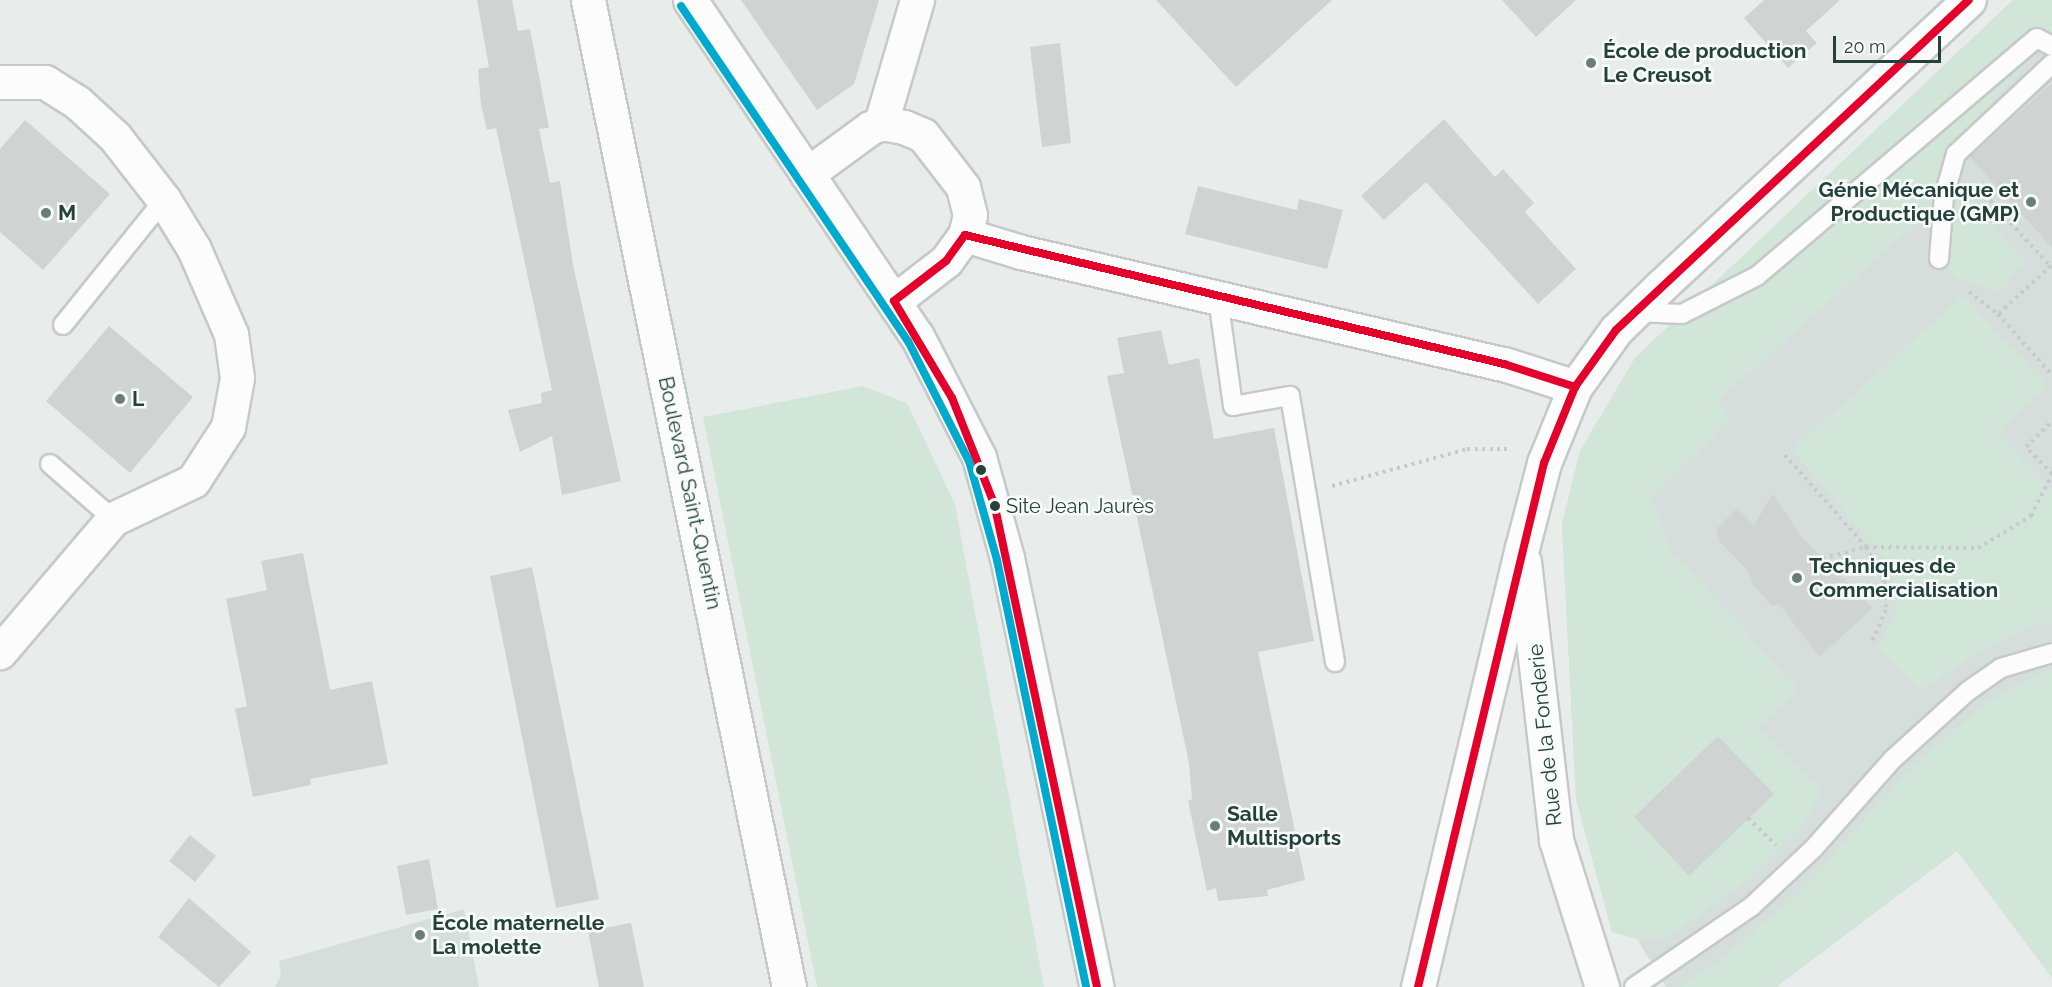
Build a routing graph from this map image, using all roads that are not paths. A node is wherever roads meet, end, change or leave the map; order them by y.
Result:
1 (588, 0) edge
2 (690, 0) edge
3 (917, 0) edge
4 (1969, 0) edge
5 (2052, 46) edge
6 (2052, 64) edge
7 (0, 82) edge
8 (881, 123) junction
9 (807, 174) junction
10 (164, 200) junction
11 (965, 235) junction
12 (1939, 259) dead end
13 (1218, 298) junction
14 (894, 301) junction
15 (1635, 312) junction
16 (63, 325) dead end
17 (1575, 387) junction
18 (50, 464) dead end
19 (113, 519) junction
20 (1521, 548) junction
21 (0, 652) edge
22 (2052, 653) edge
23 (1335, 662) dead end
24 (789, 987) edge
25 (1097, 987) edge
26 (1418, 987) edge
27 (1602, 987) edge
28 (1634, 987) edge

1 - 24 street, Boulevard Saint-Quentin
2 - 9 street
3 - 8 street
4 - 15 street
5 - 15 lane
6 - 12 lane
7 - 10 street
8 - 9 street
8 - 11 street
9 - 14 street
10 - 16 lane
10 - 19 street
11 - 13 street
11 - 14 street
13 - 17 street
13 - 23 lane
14 - 25 street
15 - 17 street
17 - 20 street
18 - 19 lane
19 - 21 street
20 - 26 street
20 - 27 street, Rue de la Fonderie
22 - 28 lane

